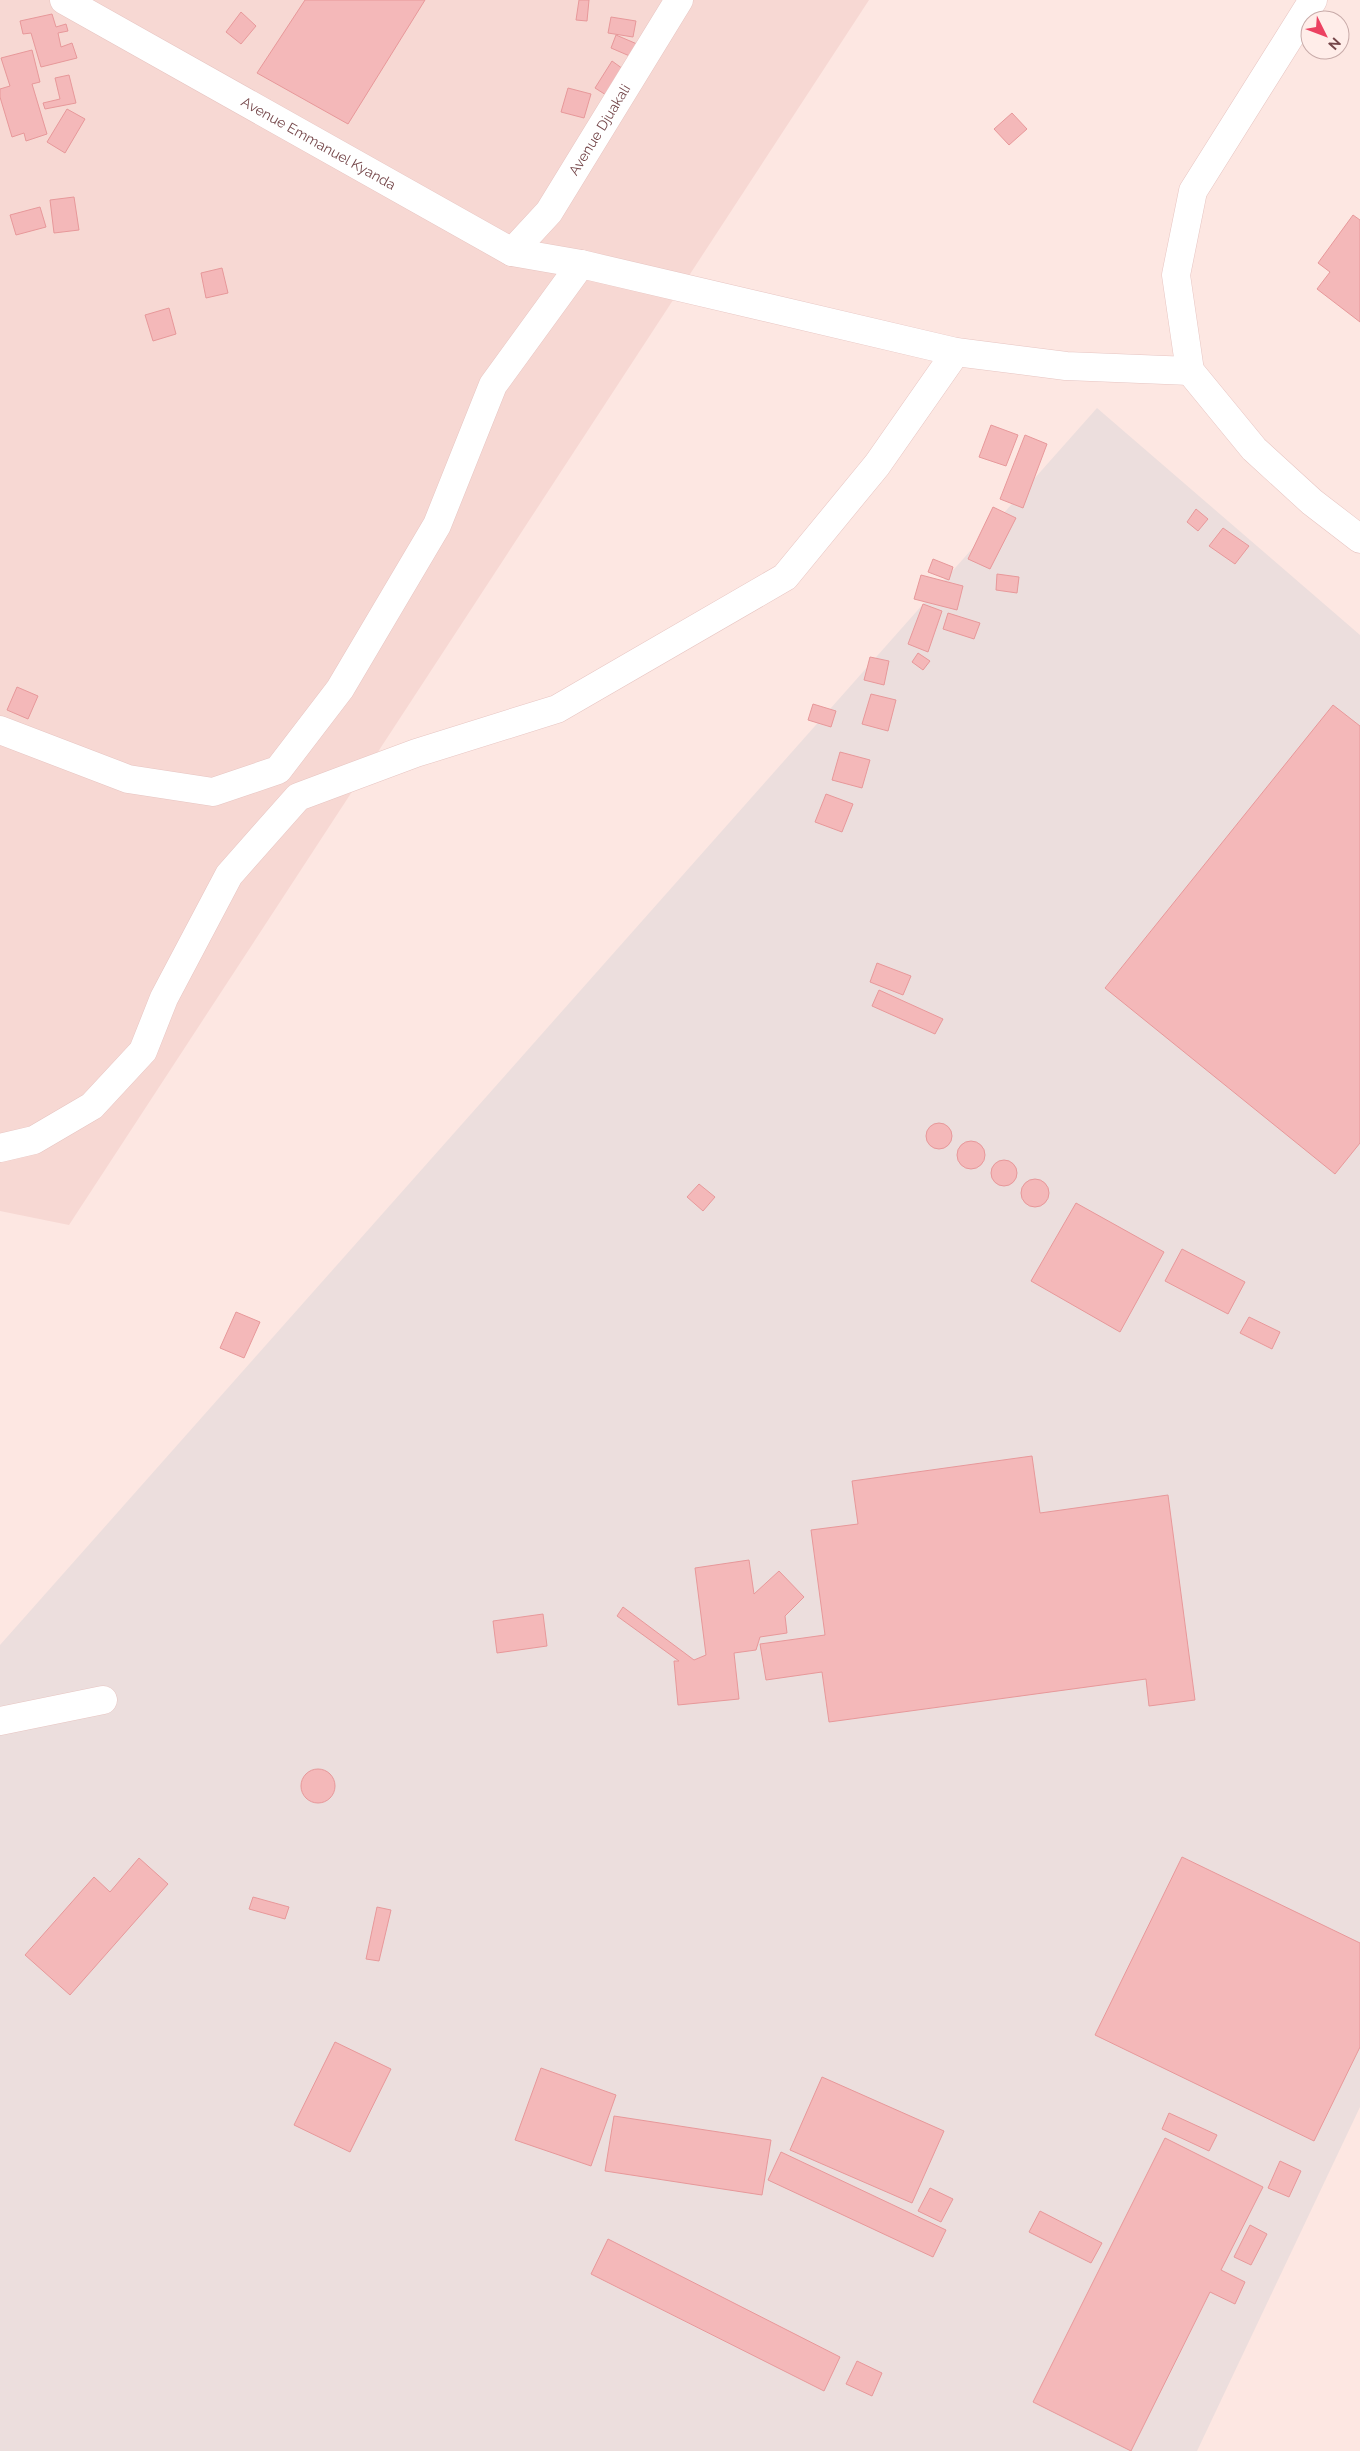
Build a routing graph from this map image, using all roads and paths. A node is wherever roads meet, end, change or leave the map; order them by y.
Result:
1 (64, 0) edge
2 (679, 0) edge
3 (1313, 0) edge
4 (512, 252) junction
5 (581, 264) junction
6 (956, 352) junction
7 (1190, 371) junction
8 (1360, 539) edge
9 (0, 730) edge
10 (278, 770) junction
11 (298, 797) junction
12 (0, 1148) edge
13 (103, 1700) dead end
14 (0, 1721) edge

1 - 4 street, Avenue Emmanuel Kyanda
2 - 4 street, Avenue Djuakali
3 - 7 street
4 - 5 street, Avenue Emmanuel Kyanda
5 - 6 street, Avenue Emmanuel Kyanda
5 - 10 street
6 - 7 street, Avenue Emmanuel Kyanda
6 - 11 street
7 - 8 street
9 - 10 street
10 - 11 street
11 - 12 street
13 - 14 street

